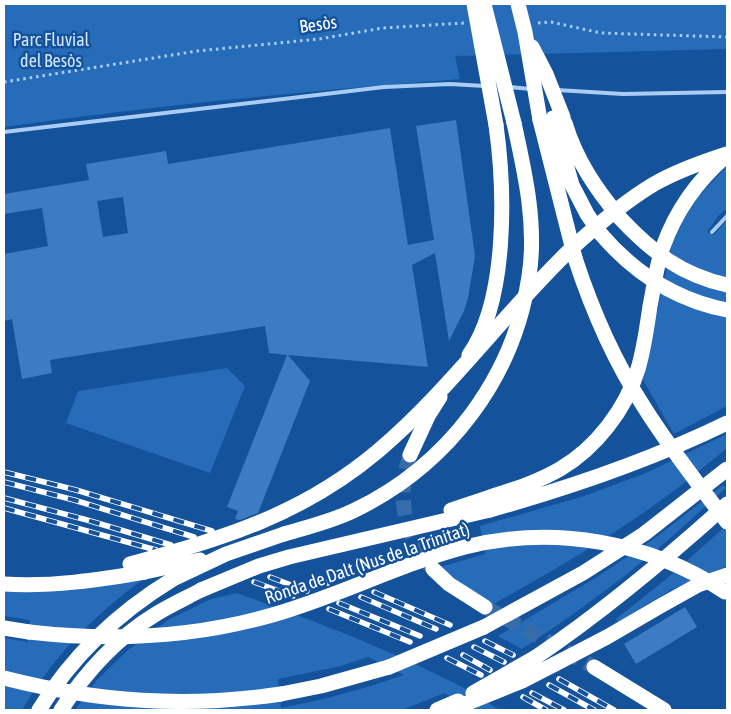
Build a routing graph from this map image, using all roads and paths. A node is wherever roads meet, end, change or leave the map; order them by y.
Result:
1 (474, 4) edge
2 (484, 4) edge
3 (518, 4) edge
4 (469, 23) dead end
5 (529, 27) junction
6 (727, 37) edge
7 (4, 82) edge
8 (727, 92) edge
9 (552, 118) junction
10 (4, 132) edge
11 (727, 154) edge
12 (727, 216) edge
13 (712, 232) dead end
14 (727, 285) edge
15 (727, 310) edge
16 (727, 423) edge
17 (410, 456) tunnel mouth
18 (727, 469) edge
19 (490, 503) junction
20 (727, 504) edge
21 (727, 522) edge
22 (226, 554) junction
23 (433, 569) tunnel mouth
24 (727, 576) edge
25 (4, 577) edge
26 (4, 584) edge
27 (726, 593) edge
28 (485, 608) tunnel mouth
29 (4, 628) edge
30 (594, 667) tunnel mouth
31 (4, 678) edge
32 (462, 703) junction
33 (440, 709) edge
34 (39, 710) edge
35 (61, 710) edge
36 (664, 710) edge

1 - 17 highway, bridge
2 - 22 highway, bridge
3 - 5 highway, bridge
4 - 7 path, Besòs
5 - 6 path
5 - 9 highway, bridge
8 - 10 lane
9 - 14 highway, bridge
9 - 15 highway, bridge
9 - 21 highway, bridge
11 - 19 highway
11 - 25 highway, bridge
12 - 13 lane
16 - 19 highway
18 - 31 highway, bridge
19 - 35 highway, bridge
20 - 32 highway, bridge
22 - 26 highway, bridge
22 - 34 highway, bridge
23 - 28 highway
24 - 32 highway, bridge
27 - 29 highway, Ronda de Dalt (Nus de la Trinitat), bridge
30 - 36 highway
32 - 33 highway

